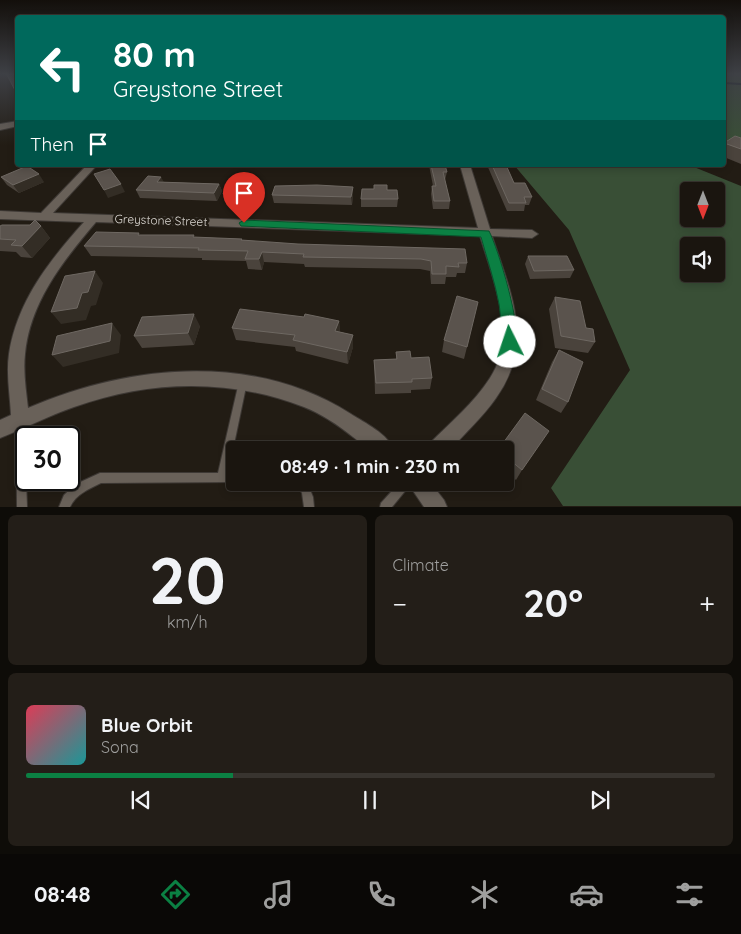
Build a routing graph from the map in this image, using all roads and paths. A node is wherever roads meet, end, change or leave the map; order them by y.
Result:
1 (15, 123) edge
2 (0, 127) edge
3 (90, 167) edge
4 (465, 167) edge
5 (0, 215) edge
6 (44, 216) junction
7 (93, 218) junction
8 (485, 234) junction
9 (532, 234) dead end
10 (244, 381) junction
11 (20, 419) junction
12 (0, 429) edge
13 (373, 441) edge
14 (445, 441) edge
15 (222, 478) junction
16 (226, 478) edge
17 (305, 491) edge
18 (399, 491) edge
19 (424, 491) edge
20 (22, 506) edge
21 (64, 506) edge
22 (309, 506) edge
23 (385, 506) edge
24 (437, 506) edge

1 - 2 street
3 - 6 street
4 - 8 street
5 - 6 street, Greystone Street
6 - 7 street, Greystone Street
7 - 8 street, Greystone Street
7 - 11 street
8 - 9 street, Greystone Street
8 - 14 street
10 - 11 street
10 - 13 street
10 - 15 lane
11 - 12 street
11 - 20 lane
15 - 16 lane
15 - 21 lane
17 - 22 lane
18 - 23 lane
19 - 24 street

